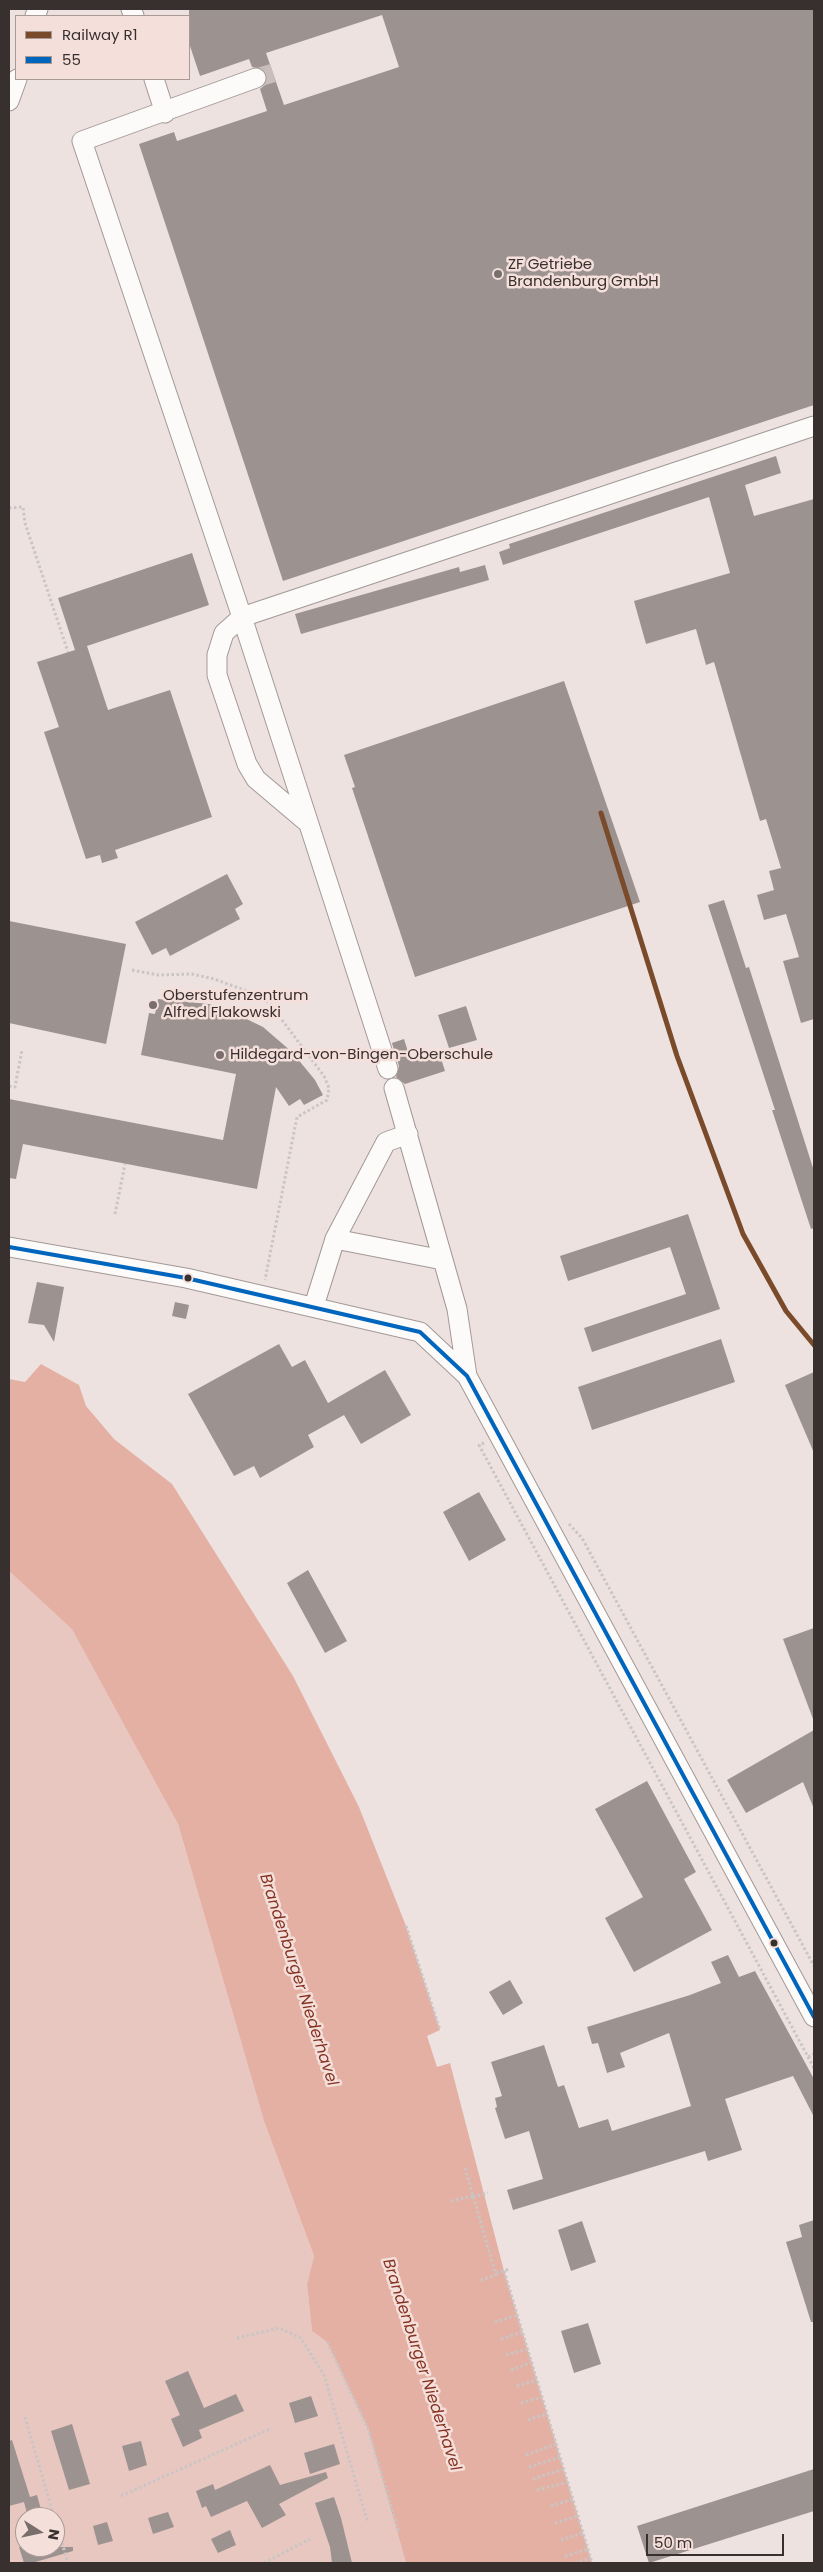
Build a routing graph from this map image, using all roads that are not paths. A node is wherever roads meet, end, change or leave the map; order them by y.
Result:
1 (256, 78) tunnel mouth
2 (17, 80) edge
3 (154, 80) edge
4 (9, 101) edge
5 (164, 113) junction
6 (814, 426) edge
7 (242, 617) junction
8 (308, 823) junction
9 (388, 1069) dead end
10 (394, 1088) dead end
11 (408, 1134) junction
12 (335, 1239) junction
13 (9, 1247) edge
14 (443, 1260) junction
15 (314, 1306) junction
16 (467, 1376) junction
17 (814, 2018) edge

1 - 5 street
2 - 4 street
3 - 5 street
5 - 7 street
6 - 7 street
7 - 8 street
7 - 8 street
8 - 9 street
10 - 11 street
11 - 12 street
11 - 14 street
12 - 14 street
12 - 15 street
13 - 15 street
14 - 16 street
15 - 16 street
16 - 17 street

